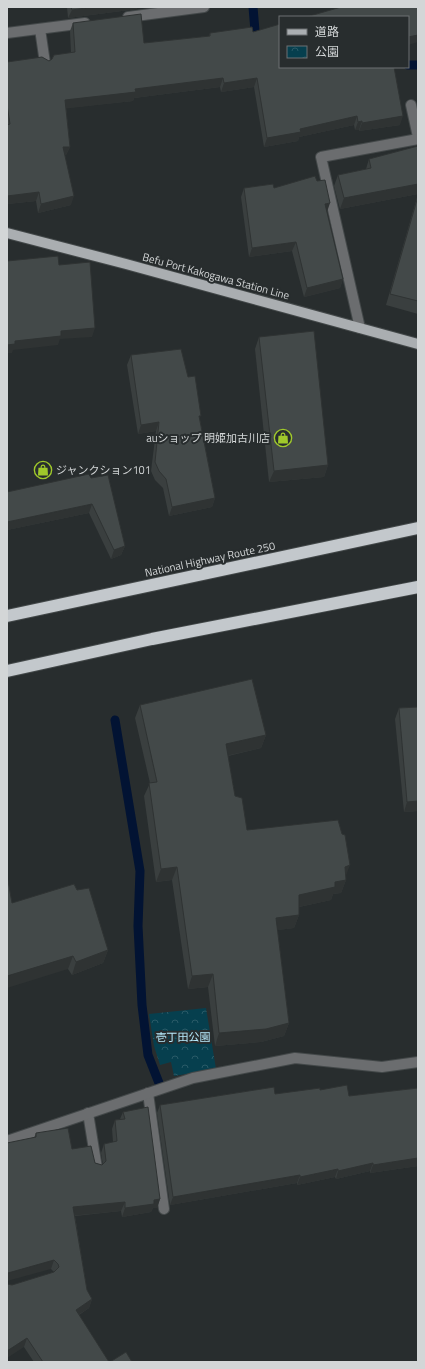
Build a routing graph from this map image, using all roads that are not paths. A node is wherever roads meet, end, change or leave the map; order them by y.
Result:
1 (204, 7) edge
2 (118, 19) edge
3 (94, 22) edge
4 (40, 29) junction
5 (7, 33) edge
6 (45, 63) edge
7 (411, 105) dead end
8 (418, 138) edge
9 (7, 233) edge
10 (360, 328) junction
11 (418, 344) edge
12 (418, 528) edge
13 (418, 588) edge
14 (7, 616) edge
15 (7, 671) edge
16 (418, 1062) edge
17 (148, 1093) junction
18 (88, 1113) junction
19 (7, 1141) edge
20 (97, 1168) edge
21 (164, 1209) dead end

1 - 2 street
3 - 4 street
4 - 5 street
4 - 6 street
7 - 8 street
8 - 10 street
9 - 10 main road, Befu Port Kakogawa Station Line
10 - 11 main road, Befu Port Kakogawa Station Line
12 - 14 highway, National Highway Route 250
13 - 15 highway
16 - 17 street
17 - 18 street
17 - 21 street
18 - 19 street
18 - 20 street

